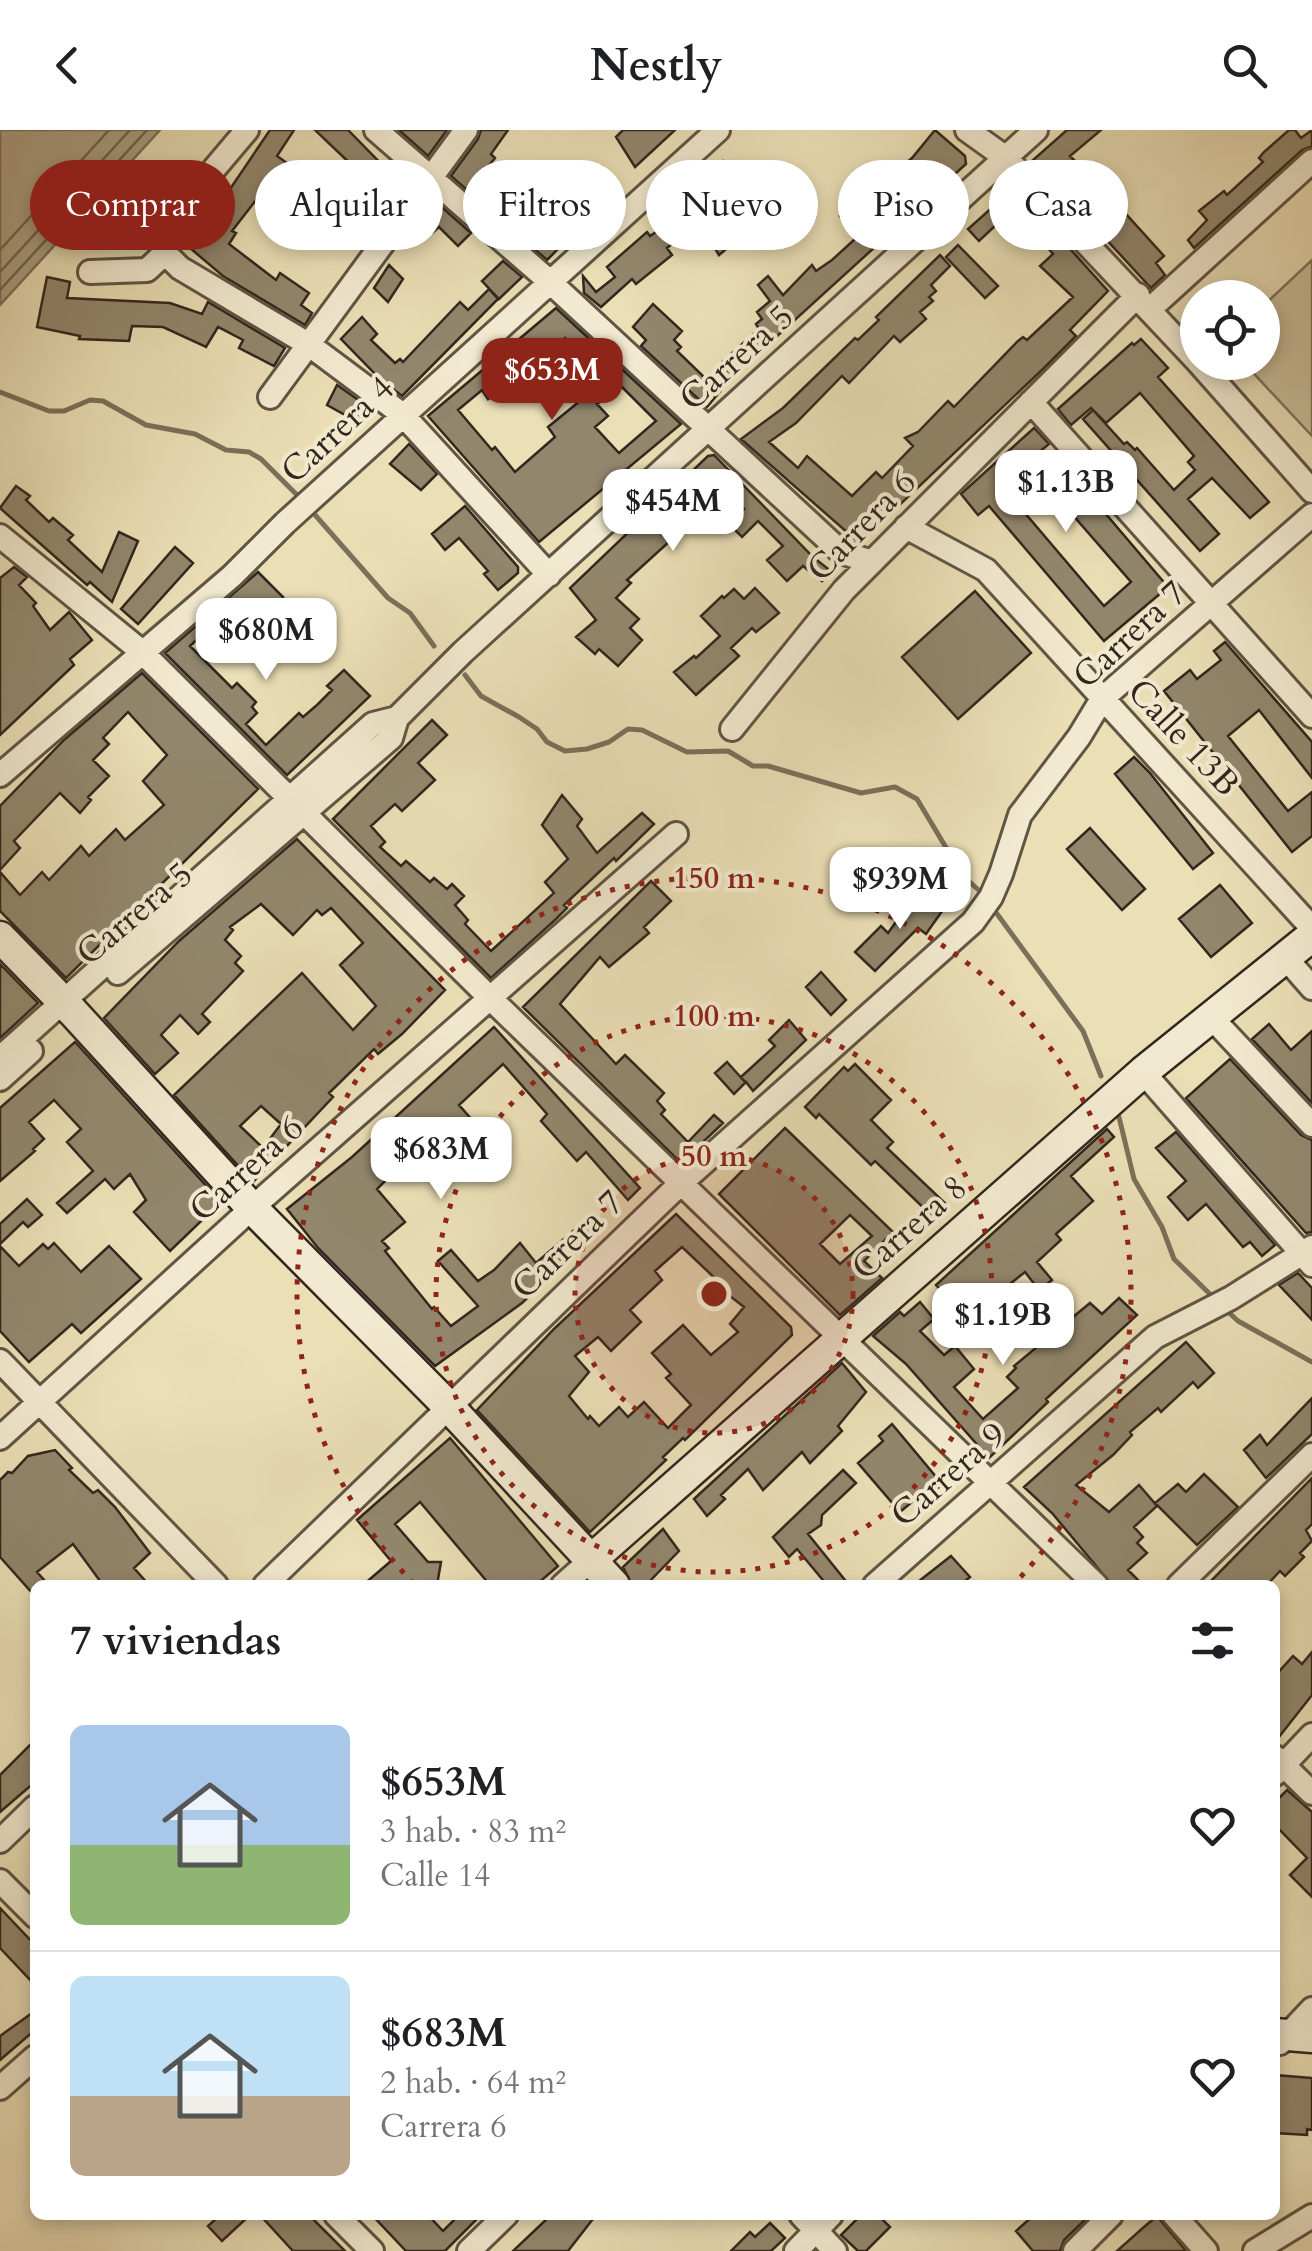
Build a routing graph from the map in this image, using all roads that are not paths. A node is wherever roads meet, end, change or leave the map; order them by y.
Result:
1 (247, 130) edge
2 (376, 130) edge
3 (466, 130) edge
4 (718, 130) edge
5 (967, 130) edge
6 (1036, 130) edge
7 (1006, 158) junction
8 (411, 160) edge
9 (443, 160) edge
10 (1312, 161) edge
11 (443, 187) edge
12 (376, 250) edge
13 (165, 253) junction
14 (90, 272) dead end
15 (549, 281) junction
16 (1144, 302) junction
17 (1180, 342) edge
18 (308, 344) junction
19 (1214, 380) edge
20 (270, 396) dead end
21 (1030, 402) junction
22 (404, 415) junction
23 (709, 429) junction
24 (1312, 491) edge
25 (1312, 516) edge
26 (906, 527) junction
27 (5, 547) edge
28 (841, 552) junction
29 (872, 562) junction
30 (549, 575) junction
31 (844, 590) junction
32 (1213, 602) junction
33 (141, 651) junction
34 (1102, 699) junction
35 (1312, 716) edge
36 (732, 728) dead end
37 (0, 775) edge
38 (298, 807) junction
39 (676, 834) dead end
40 (1312, 928) edge
41 (1312, 936) edge
42 (0, 937) edge
43 (1284, 956) junction
44 (1312, 988) edge
45 (490, 998) junction
46 (68, 1007) junction
47 (1211, 1017) junction
48 (0, 1058) edge
49 (1143, 1072) junction
50 (0, 1079) edge
51 (1312, 1125) edge
52 (681, 1183) junction
53 (252, 1208) junction
54 (1309, 1256) edge
55 (840, 1337) junction
56 (0, 1361) edge
57 (40, 1400) junction
58 (449, 1407) junction
59 (0, 1438) edge
60 (1312, 1455) edge
61 (991, 1483) junction
62 (591, 1560) junction
63 (211, 1580) edge
64 (270, 1580) edge
65 (569, 1580) edge
66 (609, 1580) edge
67 (881, 1580) edge
68 (1091, 1580) edge
69 (1184, 1580) edge
70 (1312, 1735) edge
71 (1280, 1764) edge
72 (1280, 1768) edge
73 (1312, 1793) edge
74 (30, 1812) edge
75 (0, 1841) edge
76 (0, 1881) edge
77 (30, 1911) edge
78 (1312, 2009) edge
79 (1285, 2042) edge
80 (1312, 2058) edge
81 (30, 2061) edge
82 (0, 2088) edge
83 (1312, 2216) edge
84 (341, 2220) edge
85 (501, 2220) edge
86 (816, 2220) edge
87 (1106, 2220) edge
88 (1178, 2220) edge
89 (372, 2251) edge
90 (468, 2251) edge
91 (796, 2251) edge
92 (835, 2251) edge
93 (1074, 2251) edge
94 (1206, 2251) edge
95 (1255, 2251) edge

1 - 13 street
2 - 8 street
3 - 9 street
4 - 15 street, Carrera 4
5 - 7 street
6 - 7 street, Carrera 5
7 - 16 street
7 - 23 street, Carrera 5
10 - 16 street, Carrera 6
11 - 15 street
12 - 18 street
13 - 14 street
13 - 18 street
15 - 22 street, Carrera 4
15 - 23 street
16 - 17 street
16 - 21 street, Carrera 6
18 - 20 street
18 - 22 street
19 - 24 street
21 - 26 street, Carrera 6
21 - 32 street
22 - 30 street
22 - 33 street, Carrera 4
23 - 28 street
23 - 30 street, Carrera 5
25 - 32 street, Carrera 7
26 - 29 street, Carrera 6
26 - 34 street, Calle 13B
27 - 33 street
28 - 29 street
28 - 31 street
29 - 31 street, Carrera 6
30 - 38 street, Carrera 5
31 - 36 street, Carrera 6
32 - 34 street, Carrera 7
32 - 35 street
33 - 37 street, Carrera 4
33 - 38 street
34 - 40 street, Calle 13B
34 - 52 street, Carrera 7
38 - 45 street
38 - 46 street, Carrera 5
39 - 45 street, Carrera 6
41 - 43 street, Carrera 8
42 - 46 street
43 - 44 street
43 - 47 street, Carrera 8
45 - 52 street
45 - 53 street, Carrera 6
46 - 48 street, Carrera 5
46 - 50 street, Carrera 5
46 - 53 street
47 - 49 street, Carrera 8
47 - 51 street
49 - 54 street
49 - 55 street, Carrera 8
52 - 55 street
52 - 58 street, Carrera 7
53 - 57 street, Carrera 6
53 - 58 street
54 - 61 street, Carrera 9
55 - 61 street
55 - 62 street, Carrera 8
56 - 57 street
57 - 59 street, Carrera 6
57 - 63 street
58 - 62 street
58 - 64 street, Carrera 7
60 - 69 street
61 - 67 street, Carrera 9
61 - 68 street
62 - 65 street, Carrera 8
62 - 66 street
70 - 71 street
72 - 73 street
74 - 75 street
76 - 77 street
78 - 79 street
79 - 80 street
81 - 82 street
83 - 95 street
84 - 89 street
85 - 90 street
86 - 91 street
86 - 92 street
87 - 93 street
88 - 94 street

